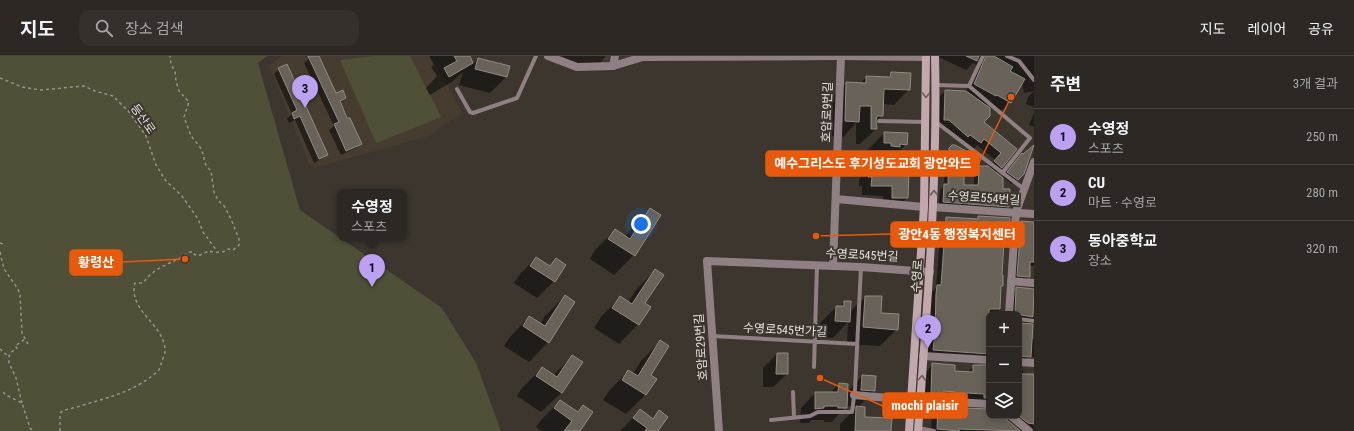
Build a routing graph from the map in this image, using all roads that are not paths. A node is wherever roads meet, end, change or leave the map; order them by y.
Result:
1 (536, 56) edge
2 (548, 56) edge
3 (615, 56) edge
4 (706, 56) edge
5 (774, 56) edge
6 (841, 56) edge
7 (935, 56) edge
8 (983, 56) edge
9 (1007, 56) edge
10 (926, 57) edge
11 (613, 66) junction
12 (1034, 80) edge
13 (936, 85) junction
14 (969, 86) junction
15 (457, 89) dead end
16 (879, 120) dead end
17 (926, 122) junction
18 (936, 122) junction
19 (1032, 139) edge
20 (1034, 162) edge
21 (1003, 172) junction
22 (1024, 189) junction
23 (836, 199) junction
24 (924, 207) junction
25 (933, 207) junction
26 (1016, 212) junction
27 (1034, 214) edge
28 (707, 261) joint
29 (817, 265) junction
30 (833, 266) junction
31 (861, 267) junction
32 (920, 270) junction
33 (930, 272) junction
34 (1011, 281) junction
35 (1034, 283) edge
36 (1010, 311) edge
37 (1022, 320) edge
38 (1034, 321) edge
39 (712, 336) junction
40 (816, 342) junction
41 (857, 344) junction
42 (923, 356) junction
43 (986, 360) edge
44 (1022, 362) edge
45 (1034, 363) edge
46 (814, 367) dead end
47 (793, 392) dead end
48 (854, 395) junction
49 (911, 400) junction
50 (920, 400) junction
51 (986, 404) edge
52 (794, 418) junction
53 (1015, 419) edge
54 (771, 420) dead end
55 (918, 429) edge
56 (719, 431) edge
57 (909, 431) edge
58 (934, 431) edge
59 (1029, 431) edge

1 - 15 lane
2 - 11 street
3 - 11 street
4 - 5 street
4 - 11 street
5 - 6 street
6 - 10 street
6 - 23 street, 호암로9번길
7 - 13 main road, 수영로
8 - 14 lane
9 - 12 lane
10 -> 17 main road, 수영로
13 - 14 lane
13 - 18 main road, 수영로
14 - 19 lane
16 - 17 lane
17 - 24 main road, 수영로
18 - 21 lane
25 -> 18 main road, 수영로
19 - 21 lane
20 - 22 street
21 - 22 lane
22 - 26 street
23 - 24 street
23 - 30 street, 호암로9번길
24 - 32 main road, 수영로
25 - 26 street, 수영로554번길
25 - 33 main road, 수영로
26 - 27 street, 수영로554번길
26 - 34 street
28 - 29 street, 수영로545번길
28 - 39 street, 호암로29번길
29 - 30 street, 수영로545번길
29 - 40 lane, 수영로545번길
30 - 31 street, 수영로545번길
31 - 32 street, 수영로545번길
31 - 41 lane
32 - 33 street, 수영로545번길
32 - 49 main road, 수영로
33 - 42 main road, 수영로
34 - 35 street
34 - 36 street
37 - 38 lane
39 - 40 lane, 수영로545번가길
39 - 56 street, 호암로29번길
40 - 41 lane, 수영로545번가길
40 - 46 lane, 수영로545번길
41 - 48 lane
42 - 43 street
50 -> 42 main road, 수영로
44 - 45 street
47 - 52 lane
48 - 49 street
48 - 52 lane
49 - 57 main road, 수영로
50 - 51 street
50 - 55 main road, 수영로
52 - 54 lane
53 - 59 street
55 - 58 lane

